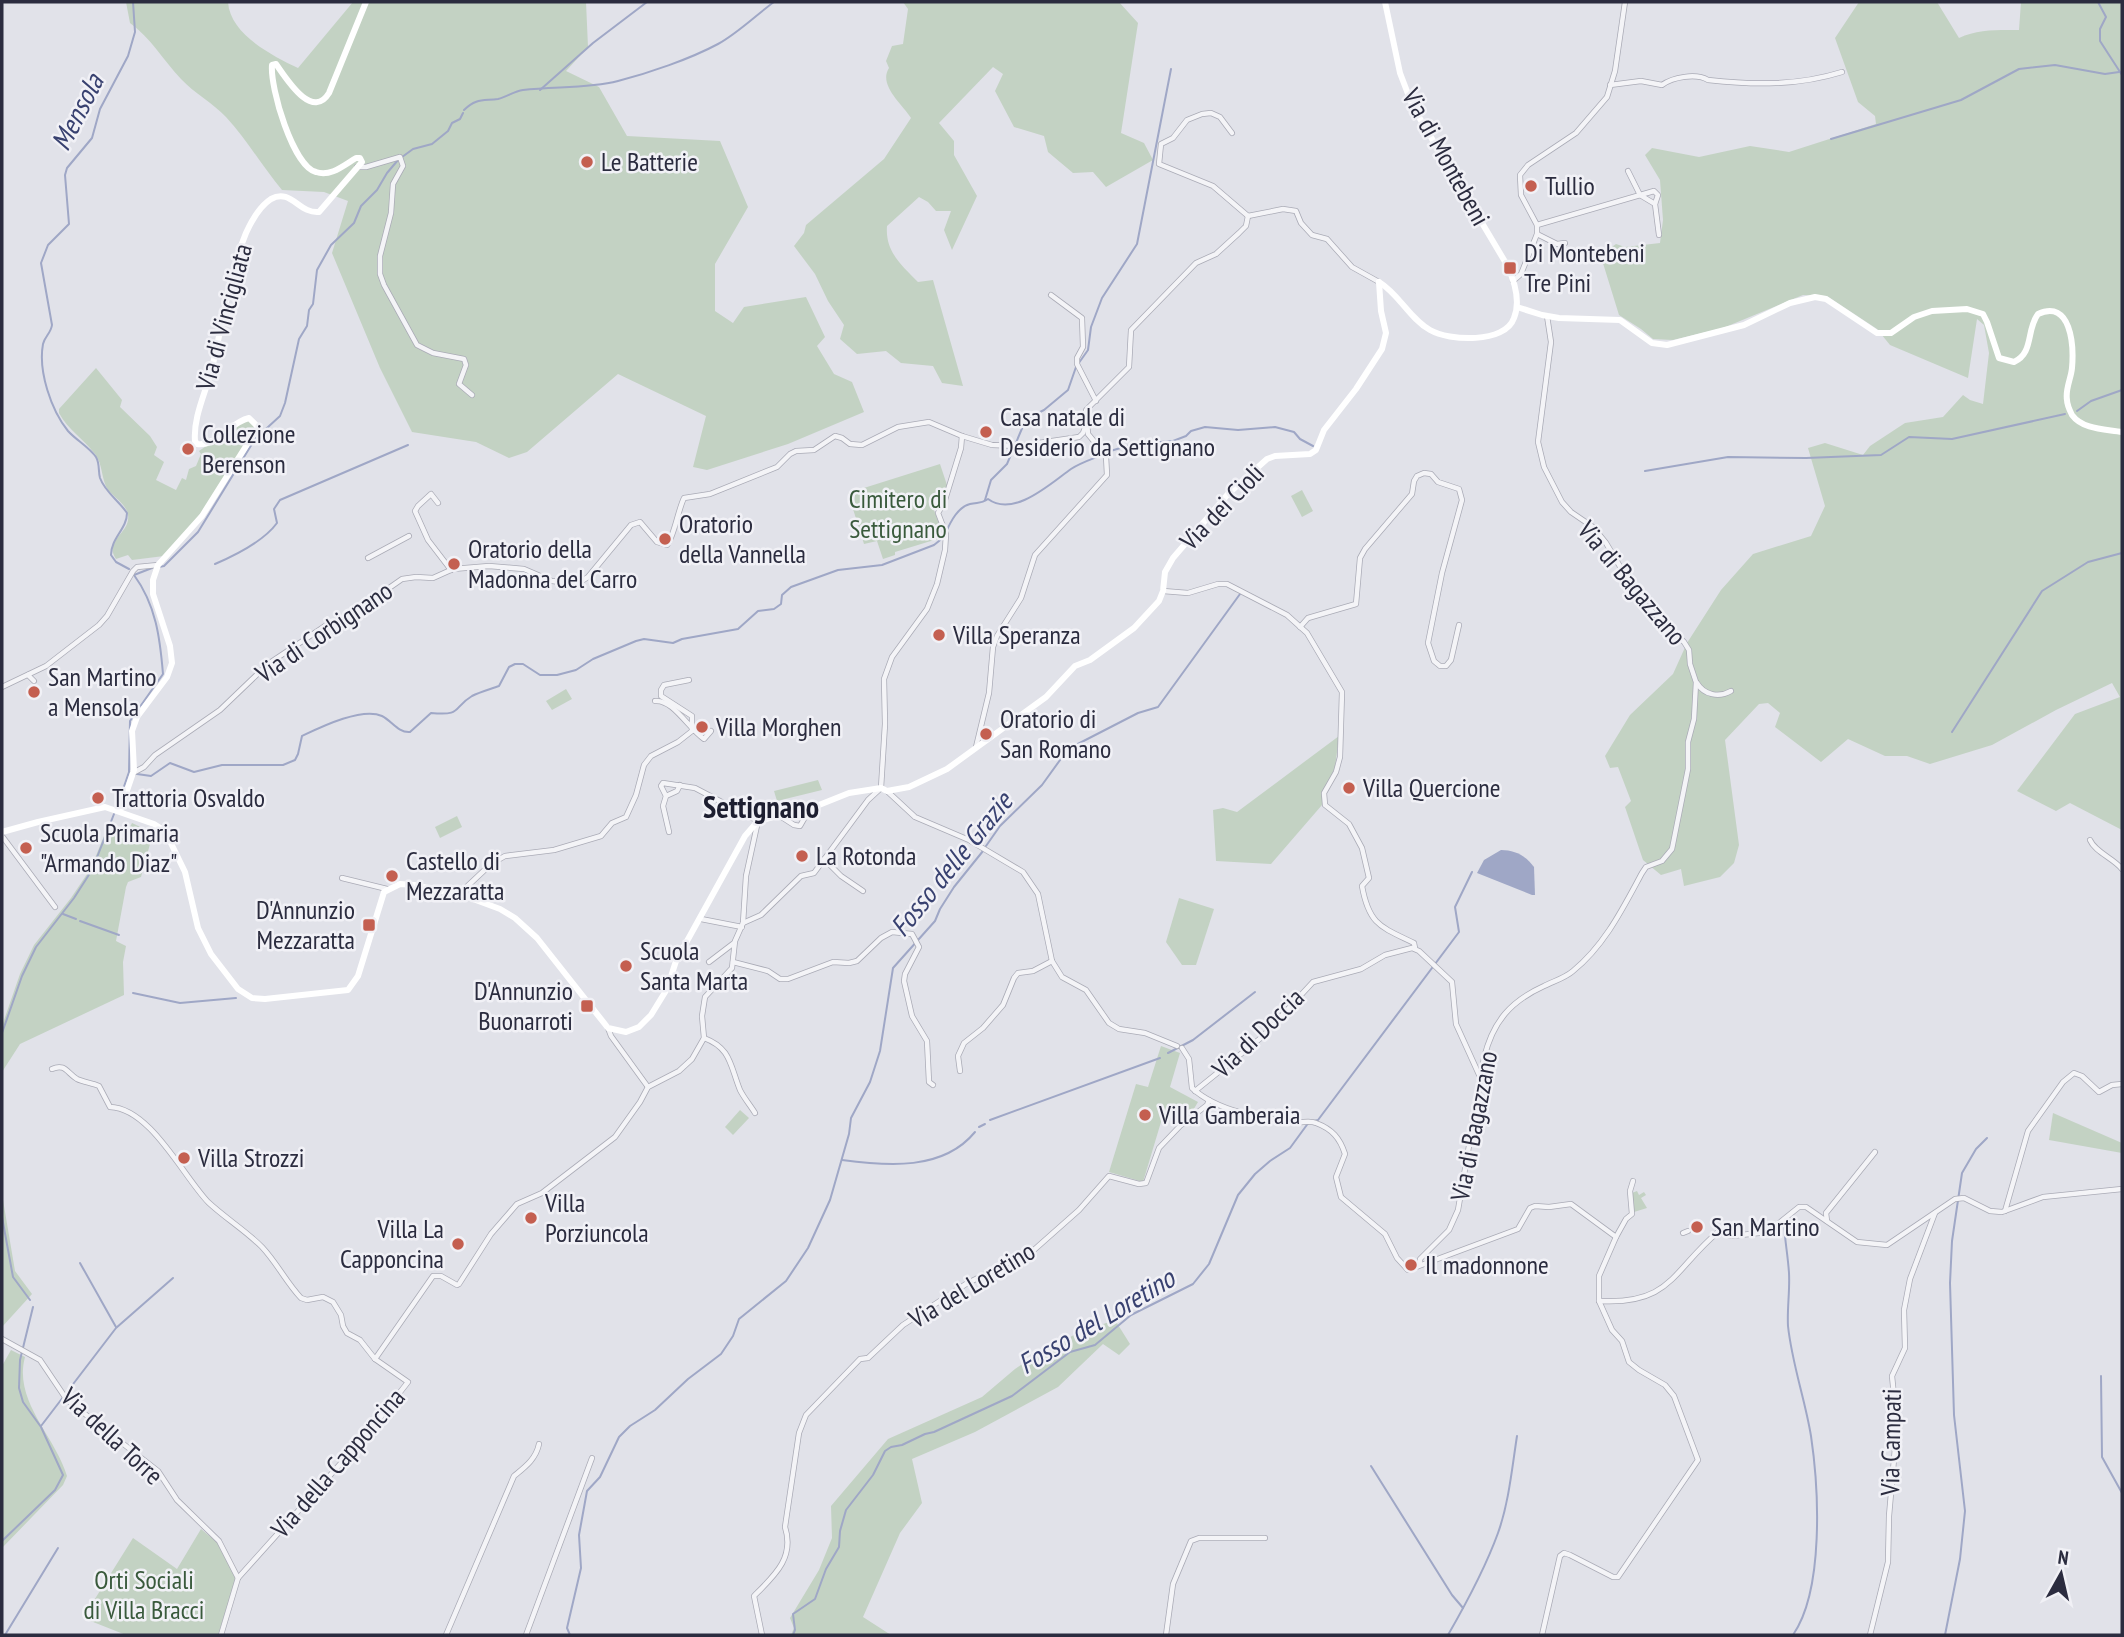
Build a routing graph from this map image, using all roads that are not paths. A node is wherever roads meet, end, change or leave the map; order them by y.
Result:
1 (366, 2) edge
2 (1385, 2) edge
3 (1625, 2) edge
4 (1842, 72) dead end
5 (1611, 85) junction
6 (1232, 133) dead end
7 (357, 167) junction
8 (1628, 172) dead end
9 (1640, 195) junction
10 (1655, 204) junction
11 (1248, 216) junction
12 (1537, 225) junction
13 (1537, 234) junction
14 (1659, 235) dead end
15 (1564, 243) dead end
16 (1513, 281) junction
17 (1379, 282) junction
18 (1051, 295) dead end
19 (1517, 307) junction
20 (1547, 316) junction
21 (472, 395) dead end
22 (1096, 401) junction
23 (1086, 425) junction
24 (2122, 432) edge
25 (962, 436) junction
26 (438, 503) dead end
27 (422, 529) junction
28 (415, 532) dead end
29 (409, 536) dead end
30 (368, 558) dead end
31 (158, 565) junction
32 (451, 570) junction
33 (1163, 591) junction
34 (1460, 625) dead end
35 (1300, 627) junction
36 (28, 675) junction
37 (689, 680) dead end
38 (34, 681) dead end
39 (1696, 682) junction
40 (2, 687) edge
41 (1731, 691) dead end
42 (655, 701) dead end
43 (692, 731) junction
44 (711, 731) dead end
45 (976, 747) junction
46 (134, 773) junction
47 (680, 785) junction
48 (884, 790) junction
49 (666, 796) junction
50 (117, 810) junction
51 (803, 810) junction
52 (779, 815) junction
53 (758, 821) junction
54 (669, 832) dead end
55 (2, 834) edge
56 (2090, 840) dead end
57 (824, 859) junction
58 (2122, 869) edge
59 (342, 878) dead end
60 (387, 889) junction
61 (863, 891) dead end
62 (459, 894) junction
63 (55, 908) dead end
64 (701, 919) junction
65 (742, 925) junction
66 (734, 943) junction
67 (1415, 948) junction
68 (1052, 961) junction
69 (709, 962) dead end
70 (733, 962) junction
71 (608, 1028) junction
72 (704, 1038) junction
73 (52, 1069) dead end
74 (960, 1071) dead end
75 (1481, 1079) junction
76 (2121, 1083) edge
77 (933, 1085) dead end
78 (648, 1087) junction
79 (1195, 1091) junction
80 (1209, 1100) junction
81 (755, 1113) dead end
82 (1875, 1152) dead end
83 (1633, 1181) dead end
84 (2122, 1189) edge
85 (2005, 1211) junction
86 (1826, 1213) junction
87 (1935, 1213) junction
88 (1817, 1214) junction
89 (1827, 1222) junction
90 (1732, 1236) junction
91 (1616, 1237) junction
92 (1723, 1237) dead end
93 (1420, 1264) junction
94 (1600, 1301) junction
95 (2, 1339) edge
96 (375, 1359) junction
97 (539, 1444) dead end
98 (592, 1458) dead end
99 (1265, 1538) dead end
100 (238, 1578) junction
101 (221, 1635) edge
102 (446, 1635) edge
103 (526, 1635) edge
104 (762, 1635) edge
105 (1166, 1635) edge
106 (1542, 1635) edge
107 (1870, 1635) edge

1 - 7 street
2 - 16 street, Via di Montebeni
3 - 5 street
4 - 5 street
5 - 12 street
6 - 11 street
7 - 21 street
7 - 31 street, Via di Vincigliata
8 - 9 street
9 - 10 street
9 - 10 street
9 - 12 street
10 - 14 street
11 - 17 street
11 - 22 street
12 - 13 street
13 - 15 street
13 - 16 street
16 - 19 street, Via di Montebeni
17 - 19 street
17 - 33 street, Via dei Cioli
18 - 22 street
19 - 20 street
20 - 24 street
20 - 39 street, Via di Bagazzano
22 - 23 street
23 - 25 street
23 - 45 street
25 - 32 street, Via di Corbignano
25 - 48 street
26 - 27 street
27 - 28 street
27 - 32 street
29 - 30 street, Via di Corbignano
31 - 36 street
31 - 46 street
32 - 46 street, Via di Corbignano
33 - 35 street
33 - 45 street, Via dei Cioli
34 - 35 street
35 - 67 street
36 - 38 street
36 - 40 street
37 - 43 street
39 - 41 street
39 - 75 street, Via di Bagazzano
42 - 43 street
43 - 44 street
43 - 62 street
45 - 48 street, Via dei Cioli
46 - 50 street
47 - 49 street
47 - 49 street
47 - 53 street
48 - 51 street, Via dei Cioli
48 - 57 street
48 - 68 street
49 - 54 street
50 - 55 street
50 - 60 street
51 - 52 street, Via dei Cioli
51 - 52 street
52 - 53 street, Via dei Cioli
53 - 64 street
53 - 65 street
55 - 63 street
56 - 58 street
57 - 61 street
57 - 65 street
59 - 60 street
60 - 62 street
62 - 71 street
64 - 65 street
64 - 71 street
65 - 66 street
66 - 69 street
66 - 70 street
67 - 75 street
67 - 79 street, Via di Doccia
68 - 74 street
68 - 79 street
70 - 72 street
70 - 77 street
71 - 78 street
72 - 78 street, Via della Capponcina
72 - 81 street
73 - 96 street
75 - 93 street, Via di Bagazzano
76 - 85 street
78 - 96 street, Via della Capponcina
79 - 80 street
80 - 93 street
80 - 104 street, Via del Loretino
82 - 86 street
83 - 91 street
84 - 85 street
85 - 87 street
86 - 88 street
86 - 89 street
87 - 89 street
87 - 107 street, Via Campati
88 - 89 street
88 - 90 street
90 - 92 street
90 - 94 street
91 - 93 street
91 - 94 street
94 - 106 street
95 - 100 street, Via della Torre
96 - 100 street, Via della Capponcina
97 - 102 street
98 - 103 street
99 - 105 street
100 - 101 street

